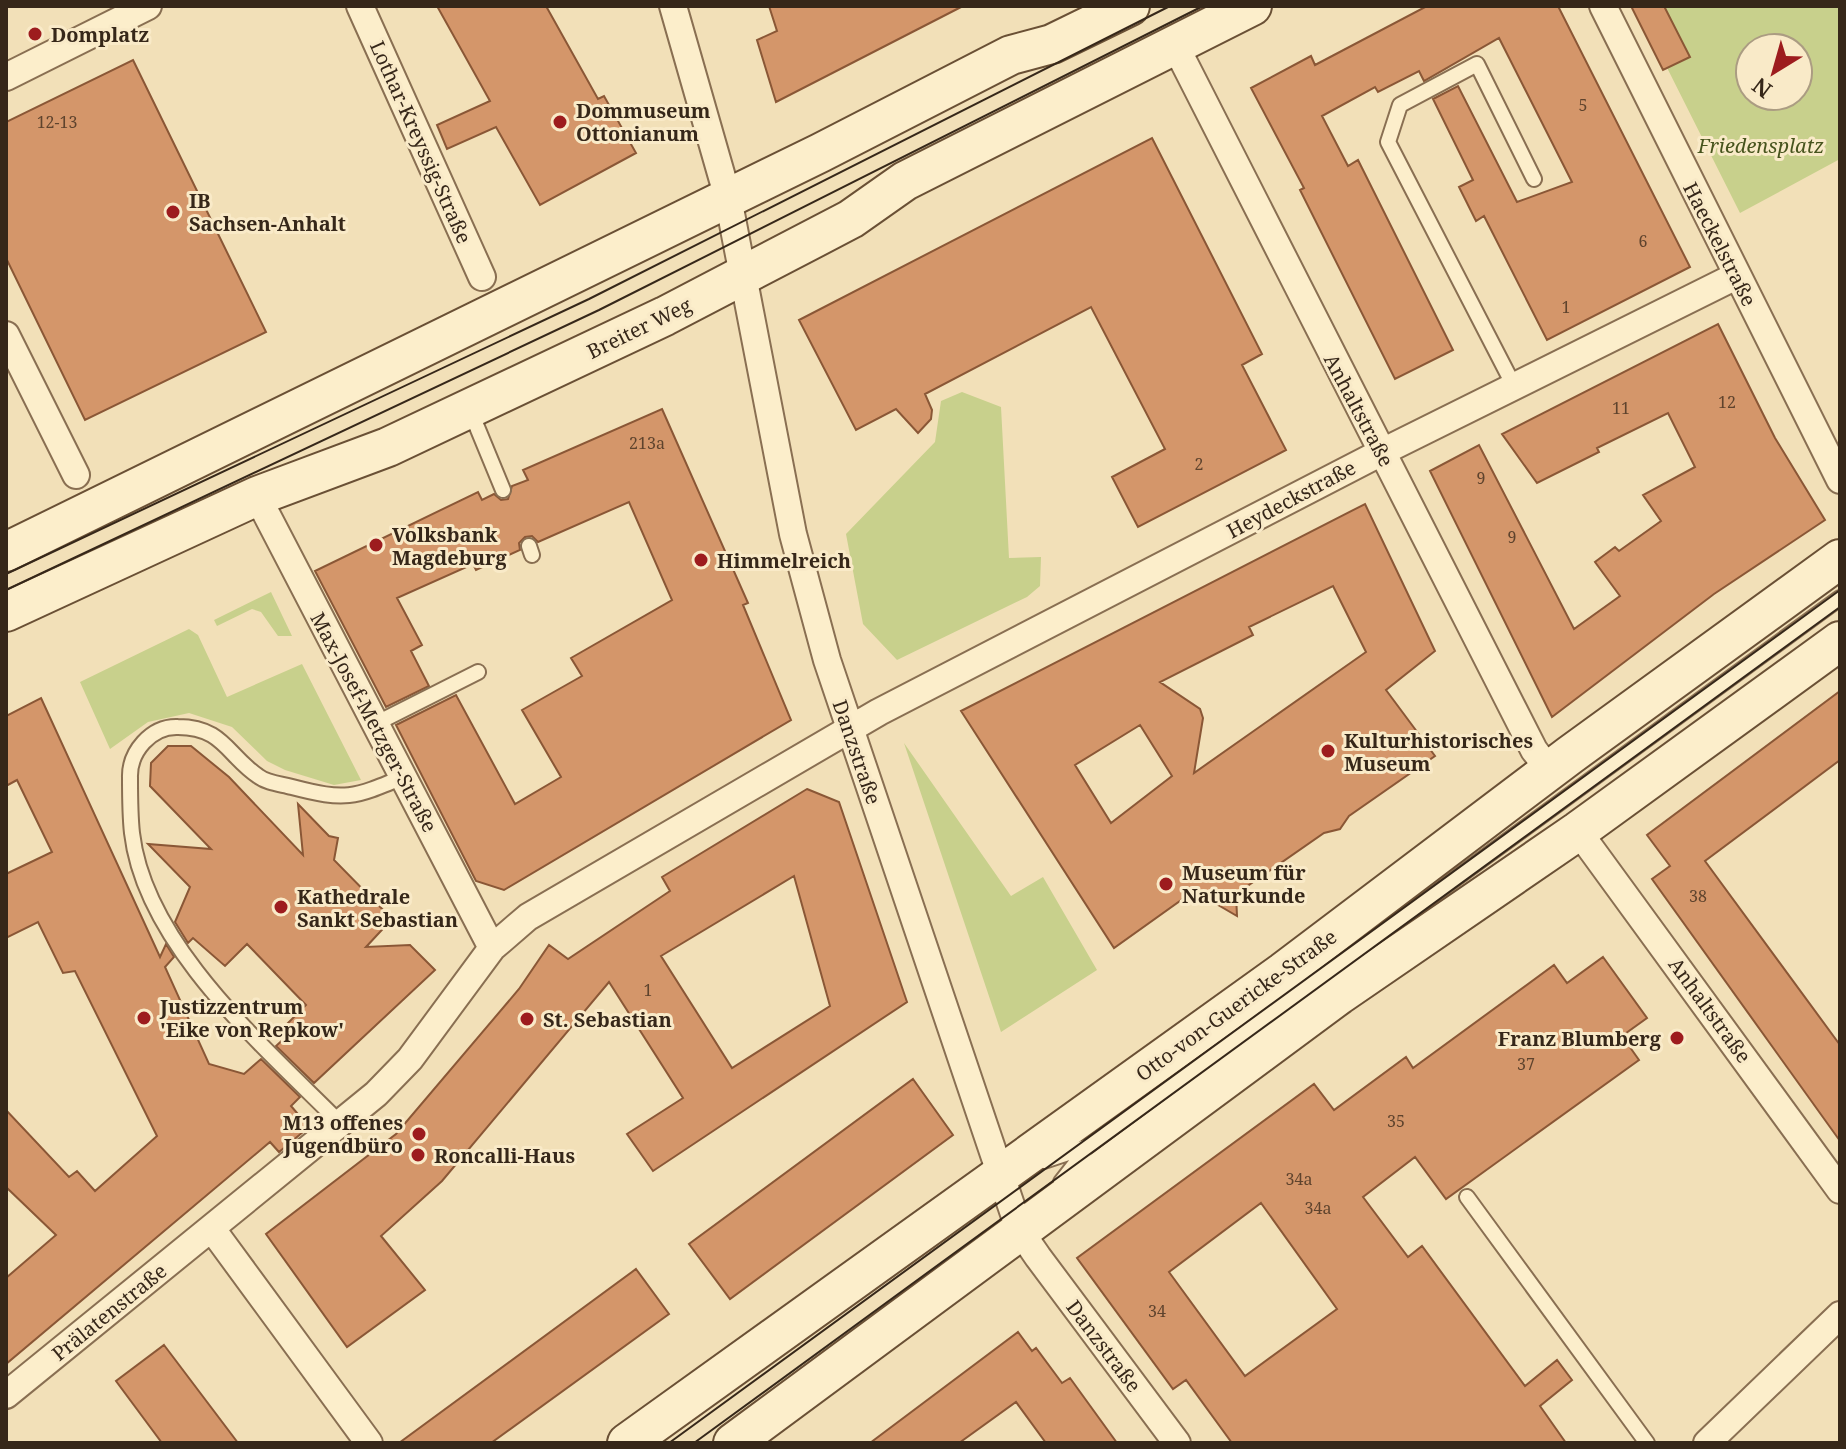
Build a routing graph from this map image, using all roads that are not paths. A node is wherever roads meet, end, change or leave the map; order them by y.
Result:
1 (148, 6) edge
2 (360, 6) edge
3 (673, 6) edge
4 (1130, 6) edge
5 (1252, 6) edge
6 (1603, 6) edge
7 (1175, 45) junction
8 (6, 77) edge
9 (1534, 179) dead end
10 (728, 198) junction
11 (1736, 276) junction
12 (482, 277) dead end
13 (745, 277) junction
14 (6, 335) edge
15 (1514, 386) junction
16 (469, 410) junction
17 (1382, 452) junction
18 (76, 475) dead end
19 (1840, 480) edge
20 (503, 490) dead end
21 (257, 496) junction
22 (6, 552) edge
23 (1840, 559) edge
24 (1840, 598) edge
25 (6, 612) edge
26 (1840, 641) edge
27 (478, 672) dead end
28 (375, 724) junction
29 (849, 729) junction
30 (1550, 771) junction
31 (403, 777) junction
32 (1578, 831) junction
33 (492, 948) junction
34 (342, 1125) junction
35 (1089, 1146) junction
36 (1002, 1176) junction
37 (1840, 1190) edge
38 (1467, 1197) dead end
39 (212, 1229) junction
40 (1020, 1231) junction
41 (1840, 1315) edge
42 (6, 1395) edge
43 (369, 1443) edge
44 (627, 1443) edge
45 (733, 1443) edge
46 (1177, 1443) edge
47 (1647, 1443) edge
48 (1707, 1443) edge

1 - 8 street
2 - 12 street, Lothar-Kreyssig-Straße
3 - 10 street, Danzstraße
4 - 10 street
5 - 7 street, Breiter Weg
6 - 11 street, Haeckelstraße
7 - 13 street, Breiter Weg
7 - 17 street, Anhaltstraße
9 - 15 lane
10 - 13 street, Danzstraße
10 - 22 street
11 - 15 street, Heydeckstraße
11 - 19 street, Haeckelstraße
13 - 16 street, Breiter Weg
13 - 29 street, Danzstraße
14 - 18 street
15 - 17 street, Heydeckstraße
16 - 20 lane
16 - 21 street, Breiter Weg
17 - 29 street, Heydeckstraße
17 - 30 street, Anhaltstraße
21 - 25 street, Breiter Weg
21 - 28 street, Max-Josef-Metzger-Straße
23 - 30 street, Otto-von-Guericke-Straße
24 - 35 lane
26 - 32 street
27 - 28 lane
28 - 31 street, Max-Josef-Metzger-Straße
29 - 33 street
29 - 36 street, Danzstraße
30 - 36 street, Otto-von-Guericke-Straße
31 - 33 street, Max-Josef-Metzger-Straße
31 - 34 lane
32 - 37 street, Anhaltstraße
32 - 40 street
33 - 34 street
34 - 39 street
35 - 36 lane
35 - 40 lane
36 - 40 street, Danzstraße
36 - 44 street, Otto-von-Guericke-Straße
38 - 47 lane
39 - 42 street, Prälatenstraße
39 - 43 street
40 - 45 street
40 - 46 street, Danzstraße
41 - 48 street

